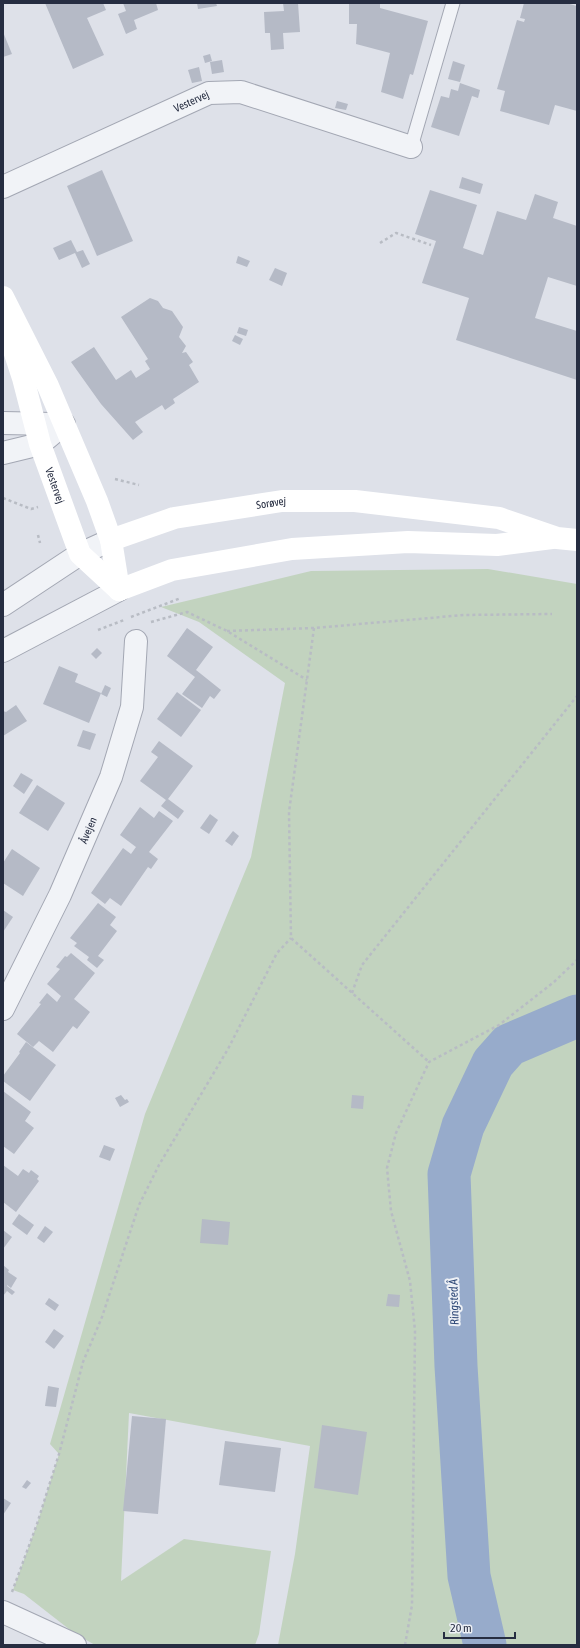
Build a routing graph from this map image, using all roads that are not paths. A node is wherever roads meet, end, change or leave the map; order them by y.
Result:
1 (453, 3) edge
2 (411, 147) joint
3 (3, 187) edge
4 (3, 298) edge
5 (3, 318) edge
6 (3, 423) edge
7 (34, 423) junction
8 (64, 424) junction
9 (40, 444) junction
10 (3, 453) edge
11 (567, 539) edge
12 (111, 540) junction
13 (80, 554) junction
14 (119, 590) junction
15 (3, 605) edge
16 (141, 632) road end
17 (3, 651) edge
18 (3, 1009) edge
19 (4, 1612) edge
20 (75, 1645) edge

1 - 2 lane
2 - 3 street, Vestervej
4 - 8 main road
5 - 7 main road, Vestervej
6 - 7 street
7 - 8 street
7 - 9 main road, Vestervej
8 - 9 street
8 - 12 main road
9 - 10 street
9 - 13 main road, Vestervej
11 - 12 main road, Sorøvej
11 - 14 main road, Sorøvej
12 - 13 street, Sorøvej
12 - 14 main road
13 - 14 main road, Vestervej
13 - 15 street, Sorøvej
14 - 17 street, Sorøvej
16 - 18 street, Åvejen
19 - 20 street

